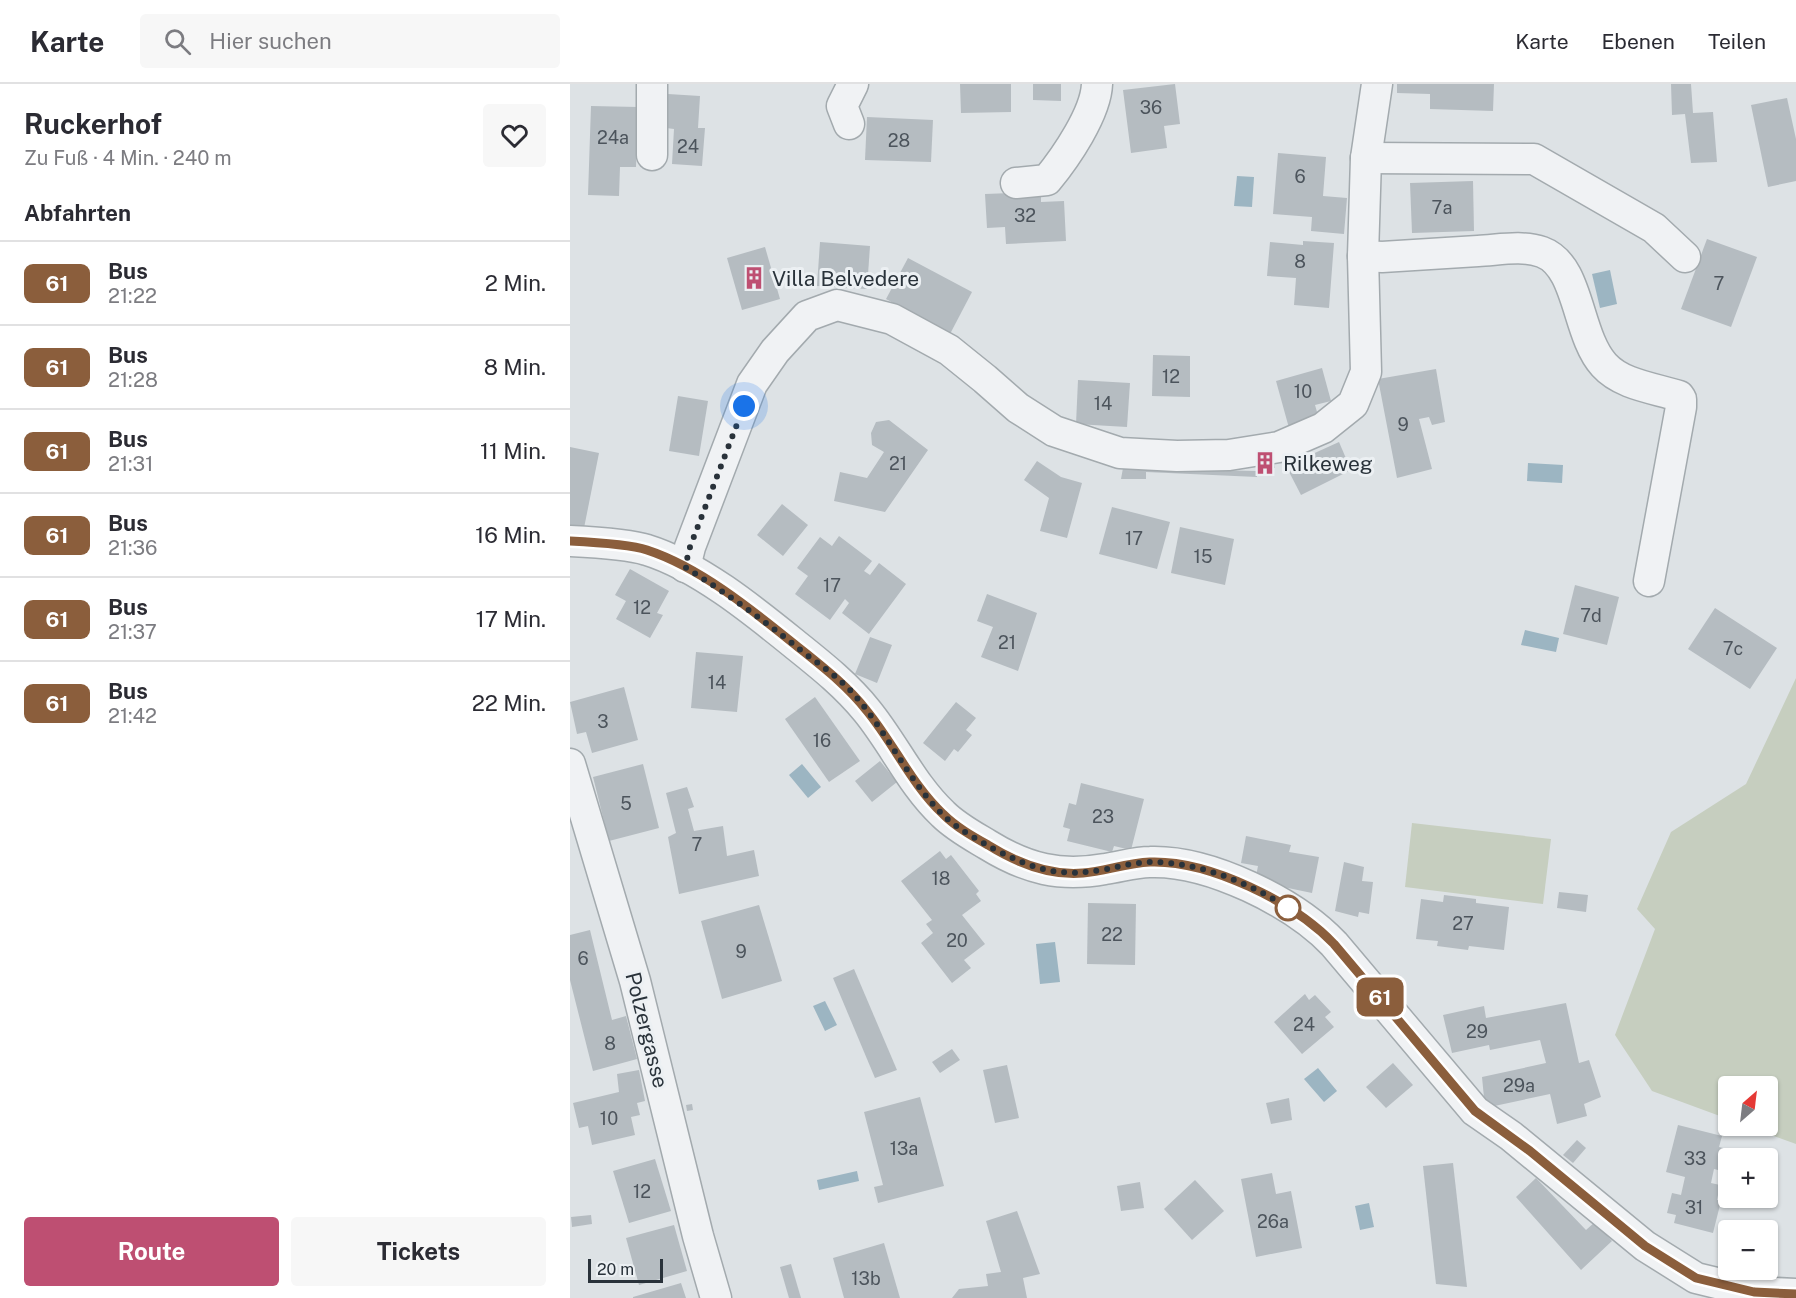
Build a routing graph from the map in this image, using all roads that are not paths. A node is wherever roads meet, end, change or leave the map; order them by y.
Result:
1 (652, 84) edge
2 (853, 84) edge
3 (1097, 84) edge
4 (1377, 84) edge
5 (849, 124) dead end
6 (652, 155) dead end
7 (1366, 158) junction
8 (1016, 183) dead end
9 (1363, 256) junction
10 (1685, 258) dead end
11 (584, 542) edge
12 (685, 567) junction
13 (1649, 581) dead end
14 (570, 764) edge
15 (1796, 1294) edge
16 (716, 1298) edge

1 - 6 street
2 - 5 street
3 - 8 street
4 - 7 street
7 - 9 street
7 - 10 street
9 - 12 street
9 - 13 street
11 - 12 street
12 - 15 street
14 - 16 street, Polzergasse

